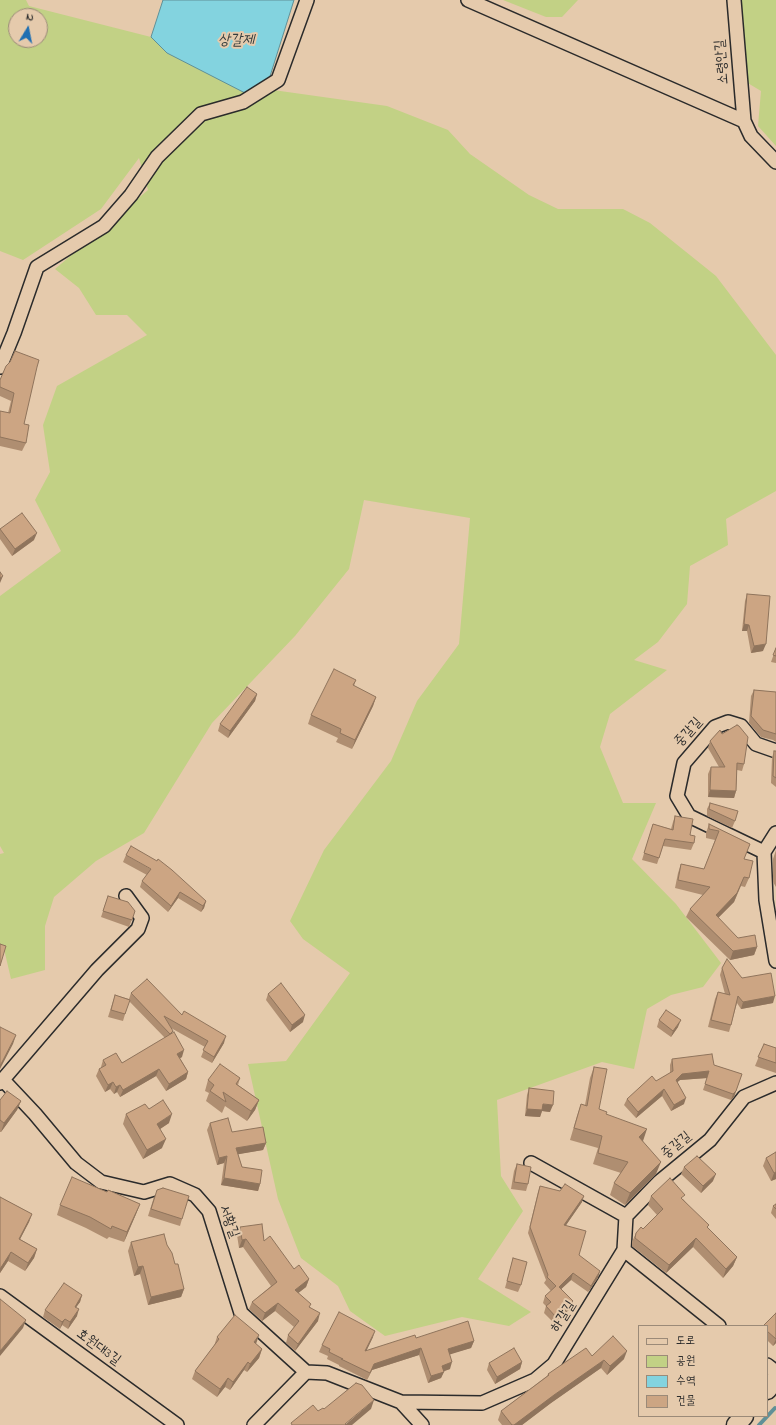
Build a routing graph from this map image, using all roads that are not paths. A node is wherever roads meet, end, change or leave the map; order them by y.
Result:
1 (307, 0) edge
2 (468, 0) edge
3 (734, 0) edge
4 (744, 121) junction
5 (776, 162) edge
6 (0, 367) edge
7 (776, 751) edge
8 (776, 833) edge
9 (764, 852) junction
10 (126, 896) dead end
11 (771, 902) edge
12 (776, 961) edge
13 (2, 1081) edge
14 (776, 1083) edge
15 (531, 1163) dead end
16 (626, 1216) junction
17 (624, 1250) junction
18 (0, 1296) edge
19 (718, 1325) edge
20 (768, 1366) edge
21 (306, 1372) junction
22 (776, 1372) edge
23 (776, 1380) edge
24 (768, 1389) edge
25 (401, 1402) junction
26 (743, 1417) edge
27 (177, 1425) edge
28 (254, 1425) edge
29 (422, 1425) edge
30 (736, 1425) edge

1 - 6 street
2 - 4 street
3 - 4 street, 소령안길
4 - 5 street
7 - 9 street, 중갈길
8 - 9 street
9 - 11 street
10 - 13 street, 서황길
11 - 12 street
13 - 21 street, 서황길
14 - 16 street, 중갈길
15 - 16 street
16 - 17 street
17 - 19 street
17 - 25 street, 하갈길
18 - 27 street, 호원대3길
20 - 22 street
21 - 25 street
21 - 28 street
23 - 24 main road
25 - 29 street
26 - 30 main road

